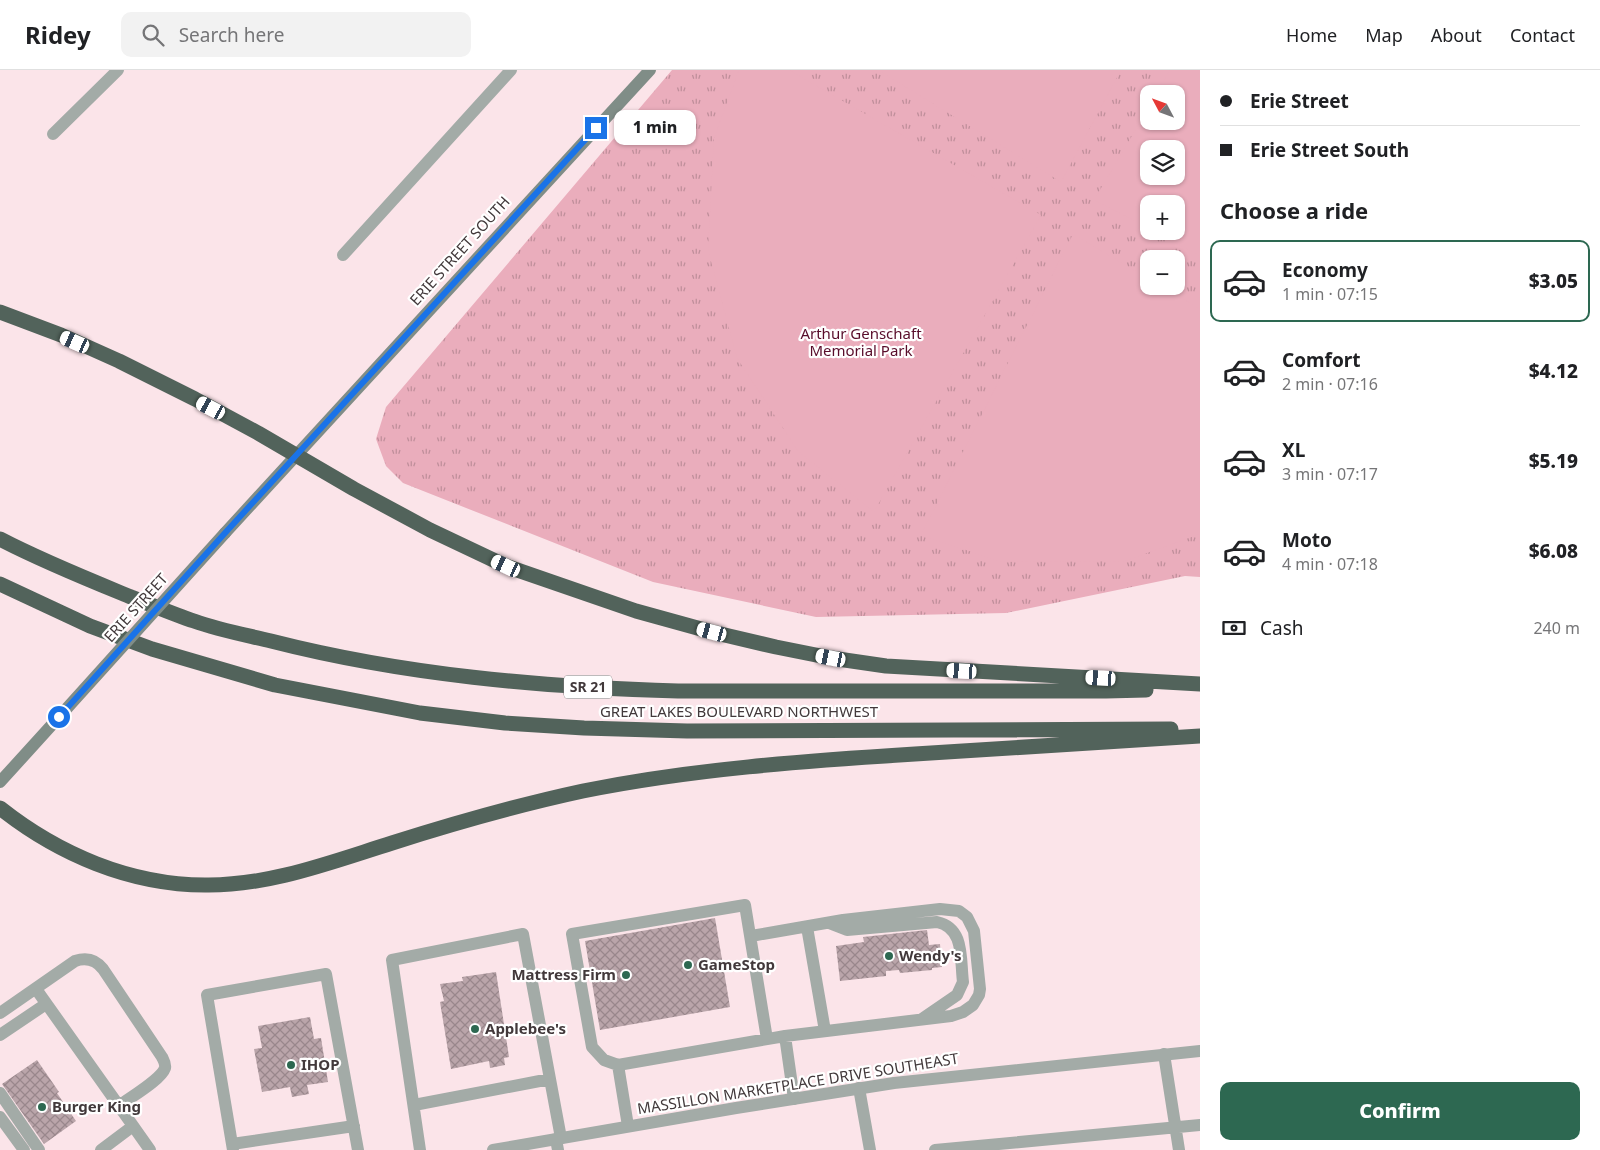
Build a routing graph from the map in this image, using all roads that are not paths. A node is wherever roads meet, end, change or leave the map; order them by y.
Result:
1 (118, 70) edge
2 (511, 70) edge
3 (650, 70) edge
4 (53, 134) dead end
5 (344, 255) dead end
6 (0, 312) edge
7 (296, 456) junction
8 (0, 539) edge
9 (0, 584) edge
10 (1200, 684) edge
11 (1200, 690) edge
12 (1200, 728) edge
13 (1200, 736) edge
14 (0, 782) edge
15 (0, 808) edge
16 (829, 923) junction
17 (807, 927) junction
18 (751, 936) junction
19 (36, 989) junction
20 (46, 1004) junction
21 (0, 1013) edge
22 (920, 1020) junction
23 (825, 1031) junction
24 (0, 1035) edge
25 (785, 1036) junction
26 (767, 1039) junction
27 (1200, 1051) edge
28 (1164, 1054) junction
29 (618, 1065) junction
30 (550, 1079) junction
31 (859, 1088) junction
32 (0, 1092) edge
33 (794, 1099) junction
34 (414, 1105) junction
35 (119, 1106) junction
36 (0, 1117) edge
37 (1200, 1125) edge
38 (133, 1126) junction
39 (354, 1126) junction
40 (628, 1126) junction
41 (1176, 1126) junction
42 (559, 1142) edge
43 (232, 1147) edge
44 (24, 1150) edge
45 (40, 1150) edge
46 (101, 1150) edge
47 (150, 1150) edge
48 (358, 1150) edge
49 (420, 1150) edge
50 (492, 1150) edge
51 (870, 1150) edge
52 (936, 1150) edge
53 (1179, 1150) edge

1 - 4 street
2 - 5 street
3 - 7 main road, ERIE STREET SOUTH
6 - 7 highway
7 - 10 highway
7 - 14 main road, ERIE STREET, bridge
8 - 11 highway, GREAT LAKES BOULEVARD NORTHWEST / SR 21
9 - 12 highway, GREAT LAKES BOULEVARD NORTHWEST
13 - 15 highway
16 - 17 street
16 - 22 street
16 - 22 street
17 - 18 street
17 - 23 street
18 - 26 street
18 - 29 street
19 - 20 street
19 - 21 street
19 - 35 street
20 - 24 street
20 - 35 street
22 - 23 street
23 - 25 street
25 - 26 street
25 - 33 street
26 - 29 street
27 - 28 street, MASSILLON MARKETPLACE DRIVE SOUTHEAST
28 - 31 street, MASSILLON MARKETPLACE DRIVE SOUTHEAST
28 - 41 street
29 - 40 street
30 - 34 street
30 - 34 street
30 - 42 street
31 - 33 street, MASSILLON MARKETPLACE DRIVE SOUTHEAST
31 - 51 street
32 - 45 street
33 - 40 street, MASSILLON MARKETPLACE DRIVE SOUTHEAST
34 - 49 street
35 - 38 street
36 - 44 street
37 - 41 street
38 - 46 street
38 - 47 street
39 - 43 street
39 - 43 street
39 - 48 street
40 - 42 street, MASSILLON MARKETPLACE DRIVE SOUTHEAST
41 - 52 street
41 - 53 street
42 - 50 street, MASSILLON MARKETPLACE DRIVE SOUTHEAST

